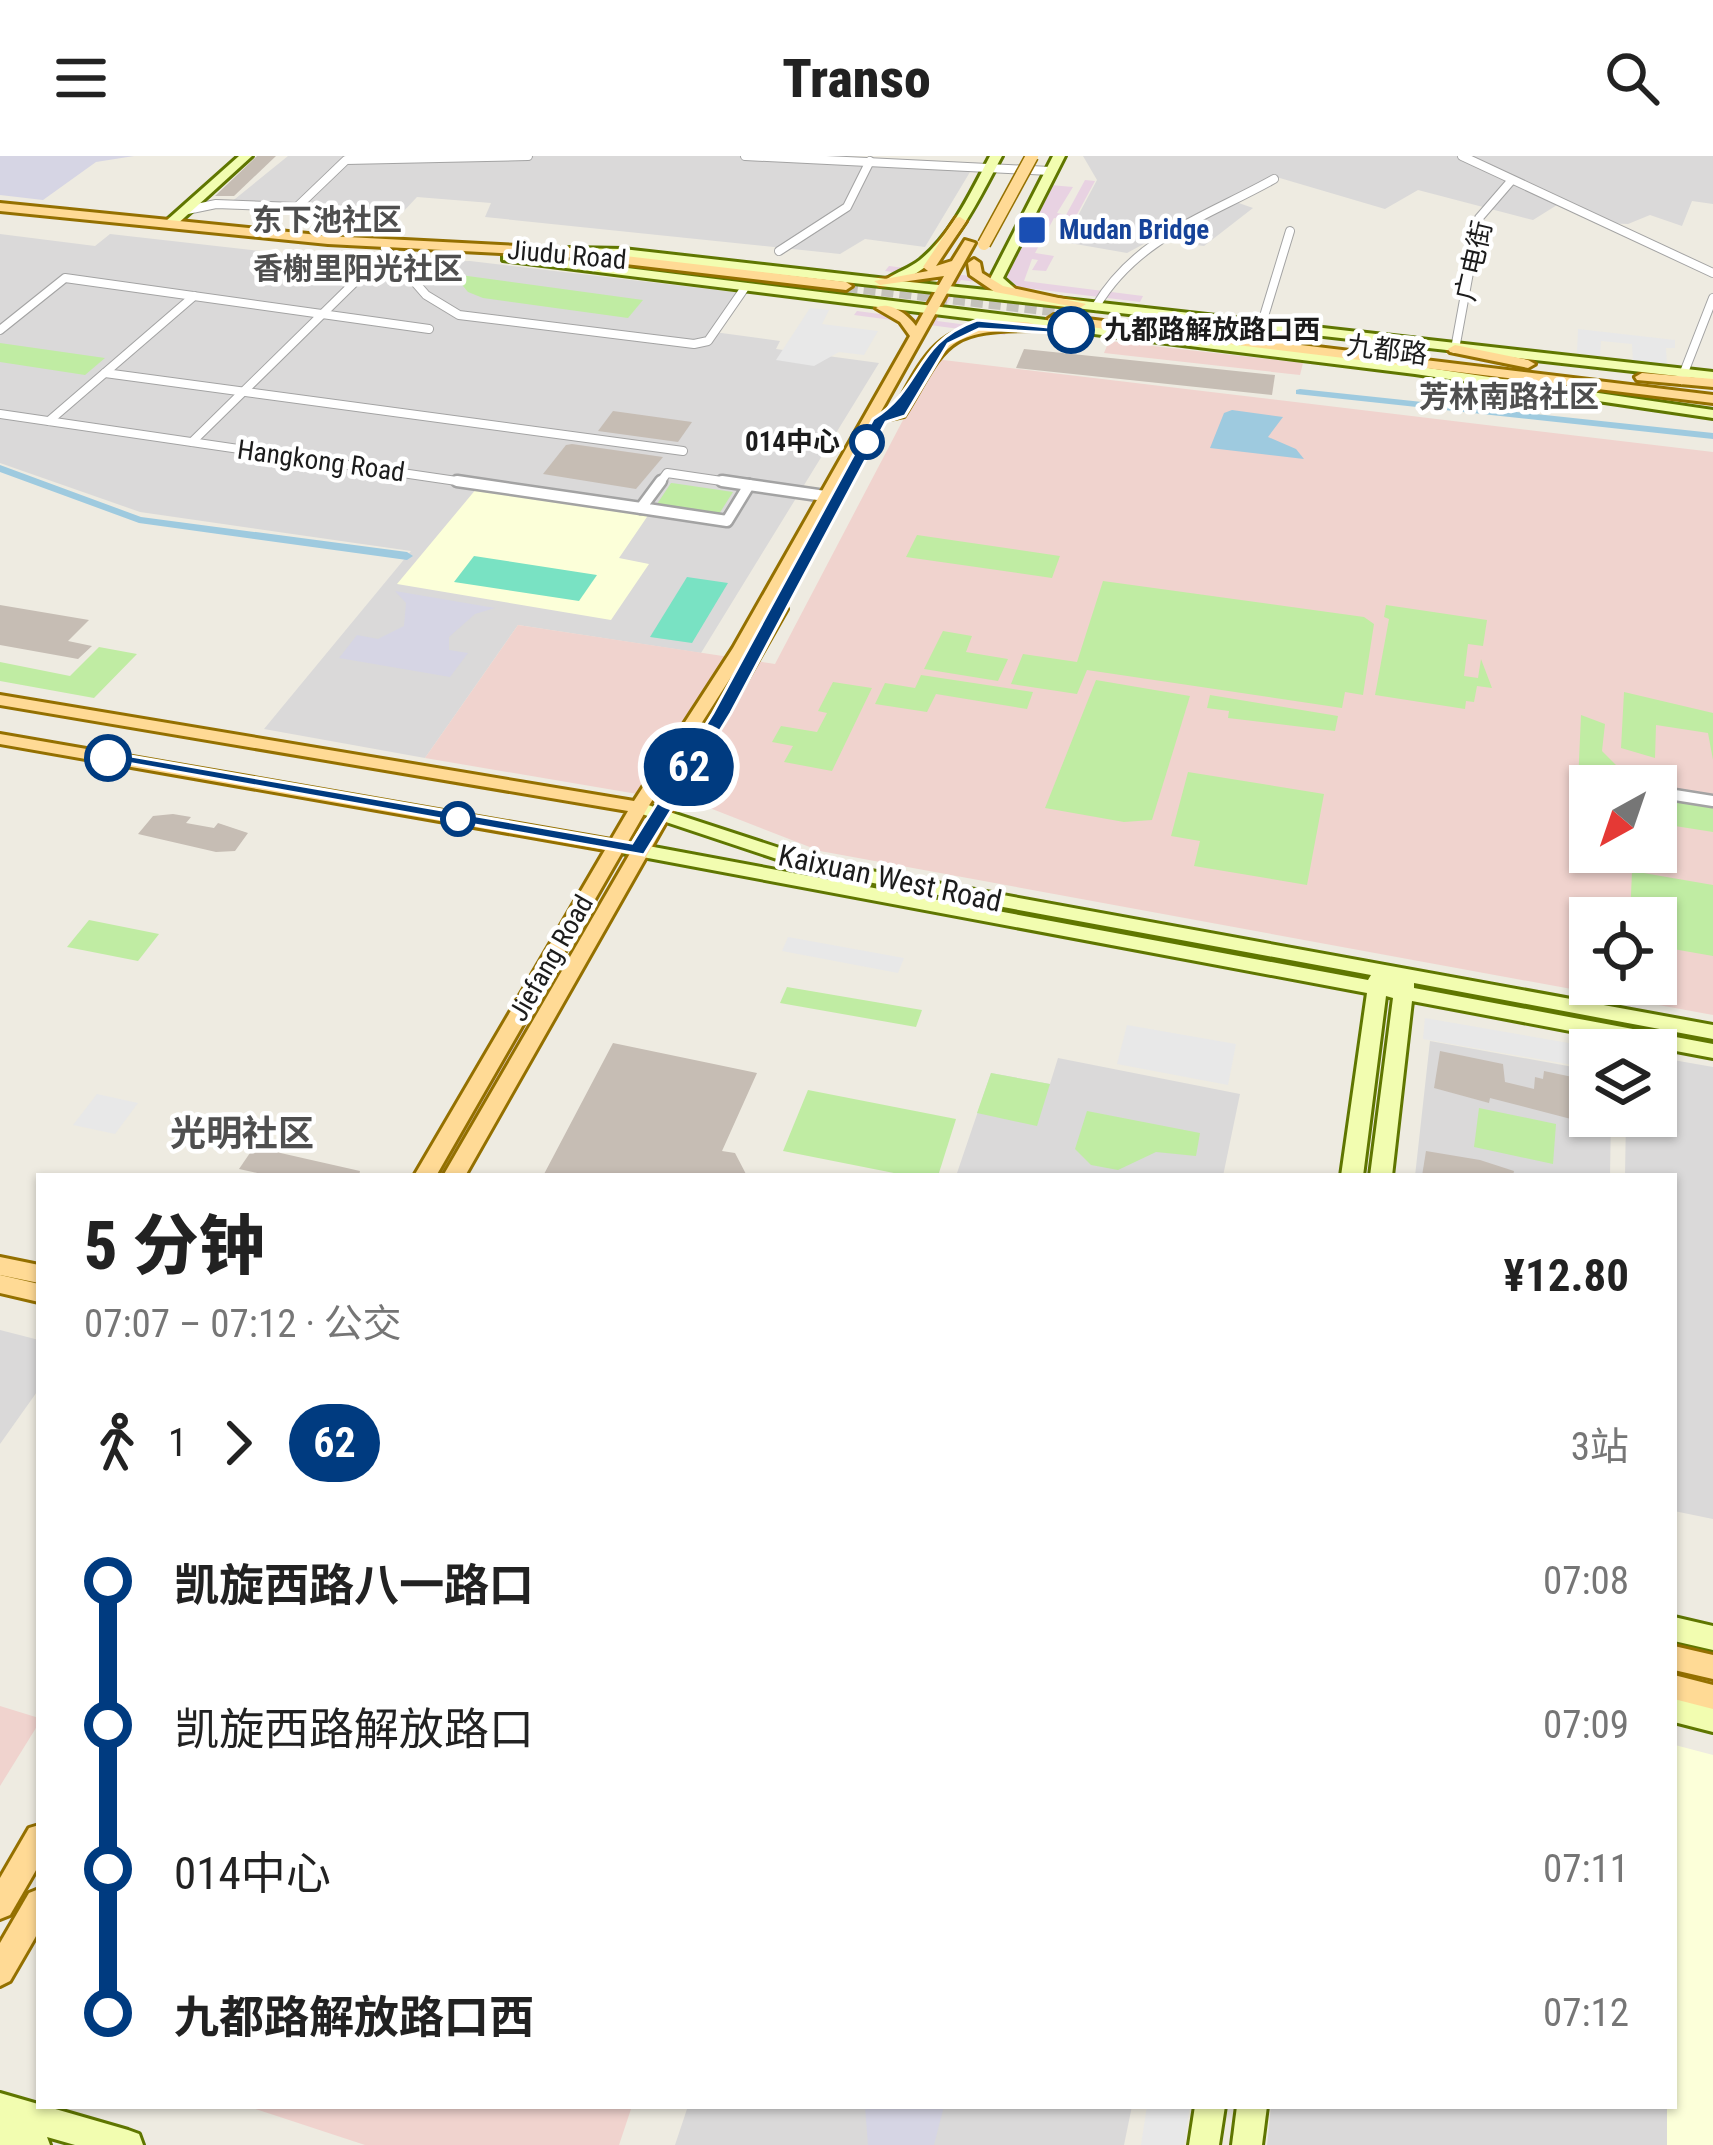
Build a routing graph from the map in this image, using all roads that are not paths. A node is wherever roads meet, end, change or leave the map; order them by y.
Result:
1 (246, 156) edge
2 (528, 156) edge
3 (746, 156) edge
4 (1017, 156) edge
5 (1032, 156) edge
6 (1059, 156) edge
7 (1462, 156) edge
8 (870, 161) junction
9 (994, 161) edge
10 (1051, 171) junction
11 (1274, 179) dead end
12 (1511, 182) junction
13 (0, 210) edge
14 (187, 210) junction
15 (961, 220) junction
16 (170, 224) junction
17 (1290, 231) dead end
18 (977, 243) junction
19 (386, 248) junction
20 (557, 252) junction
21 (506, 257) junction
22 (974, 262) junction
23 (957, 264) junction
24 (1003, 266) junction
25 (763, 268) junction
26 (1713, 273) edge
27 (880, 281) junction
28 (353, 284) dead end
29 (949, 289) junction
30 (744, 290) junction
31 (843, 290) junction
32 (1016, 293) junction
33 (194, 296) junction
34 (1713, 298) edge
35 (1088, 305) junction
36 (882, 308) junction
37 (322, 314) junction
38 (934, 314) junction
39 (1054, 319) junction
40 (1033, 326) junction
41 (1261, 326) junction
42 (429, 329) dead end
43 (0, 330) edge
44 (915, 334) junction
45 (1455, 349) junction
46 (1415, 370) junction
47 (1564, 372) junction
48 (105, 373) junction
49 (1502, 374) junction
50 (1682, 378) junction
51 (244, 392) junction
52 (1713, 395) edge
53 (1669, 408) junction
54 (0, 414) edge
55 (880, 419) junction
56 (49, 421) junction
57 (192, 442) junction
58 (683, 451) dead end
59 (750, 484) junction
60 (825, 496) junction
61 (641, 508) junction
62 (0, 700) edge
63 (0, 739) edge
64 (1677, 795) edge
65 (1713, 801) edge
66 (639, 807) junction
67 (661, 812) junction
68 (627, 848) junction
69 (1378, 982) junction
70 (1404, 986) junction
71 (1713, 1032) edge
72 (1713, 1051) edge
73 (426, 1173) edge
74 (456, 1173) edge
75 (1352, 1173) edge
76 (1381, 1173) edge
77 (0, 1266) edge
78 (36, 1273) edge
79 (0, 1285) edge
80 (36, 1292) edge
81 (1677, 1630) edge
82 (1713, 1638) edge
83 (1713, 1654) edge
84 (1677, 1655) edge
85 (1677, 1656) edge
86 (1713, 1667) edge
87 (1677, 1688) edge
88 (1713, 1697) edge
89 (1677, 1711) edge
90 (1713, 1720) edge
91 (36, 1843) edge
92 (0, 1905) edge
93 (36, 1908) edge
94 (0, 1971) edge
95 (0, 2108) edge
96 (1210, 2109) edge
97 (1252, 2109) edge
98 (0, 2134) edge
99 (35, 2145) edge
100 (128, 2145) edge
101 (1204, 2145) edge
102 (1247, 2145) edge

1 - 14 main road
2 - 14 street
3 - 8 street
4 - 18 main road
5 - 18 main road, bridge
6 - 10 main road
7 - 12 street
8 - 9 street
8 - 25 street
9 - 10 street
9 - 15 main road
10 - 24 main road
11 - 35 street
12 - 26 street
12 - 45 street, 广电街
13 - 16 main road, Jiudu Road
13 - 19 main road, Jiudu Road
14 - 16 main road
15 - 23 main road
15 - 27 main road
16 - 20 main road, Jiudu Road
17 - 41 street
18 - 22 main road, Jiefang Road
18 - 23 main road, Jiefang Road
19 - 21 main road, Jiudu Road
19 - 30 street
20 - 25 main road
20 - 31 main road, Jiudu Road
21 - 30 main road
21 - 31 main road, Jiudu Road
22 - 24 main road
22 - 29 main road, Jiefang Road
22 - 32 main road
23 - 27 main road
23 - 29 main road, Jiefang Road
24 - 32 main road
25 - 31 main road
27 - 29 main road, 九都路
27 - 31 main road, 九都路
28 - 37 street
29 - 35 main road, 九都路
29 - 38 main road, Jiefang Road
30 - 31 main road
31 - 36 main road, 九都路
32 - 35 main road
33 - 37 street
33 - 43 street
33 - 48 street
34 - 50 street
35 - 39 main road
35 - 41 main road, 九都路
36 - 38 main road, 九都路
36 - 44 main road
37 - 42 street
37 - 51 street
38 - 40 main road, 九都路
38 - 44 main road, Jiefang Road
38 - 55 main road, Jiefang Road
39 - 40 main road, 九都路
39 - 46 main road, 九都路
39 - 47 main road, 九都路
39 - 49 main road, 九都路
40 - 55 main road
41 - 45 main road, 九都路
44 - 60 main road, Jiefang Road
45 - 47 main road
45 - 50 main road, 九都路
46 - 49 main road
46 - 53 main road, 九都路
47 - 50 main road
47 - 52 main road, 九都路
48 - 51 street
48 - 56 street
49 - 52 main road
49 - 53 main road
50 - 52 main road
51 - 57 street
51 - 58 street
52 - 53 main road, 九都路
54 - 56 street, Hangkong Road
55 - 67 main road, Jiefang Road
56 - 57 street, Hangkong Road
57 - 61 street, Hangkong Road
59 - 60 street
59 - 61 street
59 - 61 street, Hangkong Road
60 - 66 main road, Jiefang Road
62 - 66 main road, Kaixuan West Road
63 - 68 main road, Kaixuan West Road
64 - 65 street
66 - 67 main road, Kaixuan West Road
66 - 68 main road, Jiefang Road
67 - 68 main road, Jiefang Road
67 - 69 main road, Kaixuan West Road
68 - 69 main road, Kaixuan West Road
68 - 73 main road, Jiefang Road
68 - 74 main road, Jiefang Road
69 - 70 main road, Kaixuan West Road
69 - 75 main road
70 - 71 main road, Kaixuan West Road
70 - 72 main road, Kaixuan West Road
70 - 76 main road
77 - 78 main road
79 - 80 main road
81 - 82 main road
83 - 84 main road
85 - 86 main road
87 - 88 main road
89 - 90 main road
91 - 92 main road
93 - 94 main road
95 - 100 main road
96 - 101 main road
97 - 102 main road
98 - 99 main road

